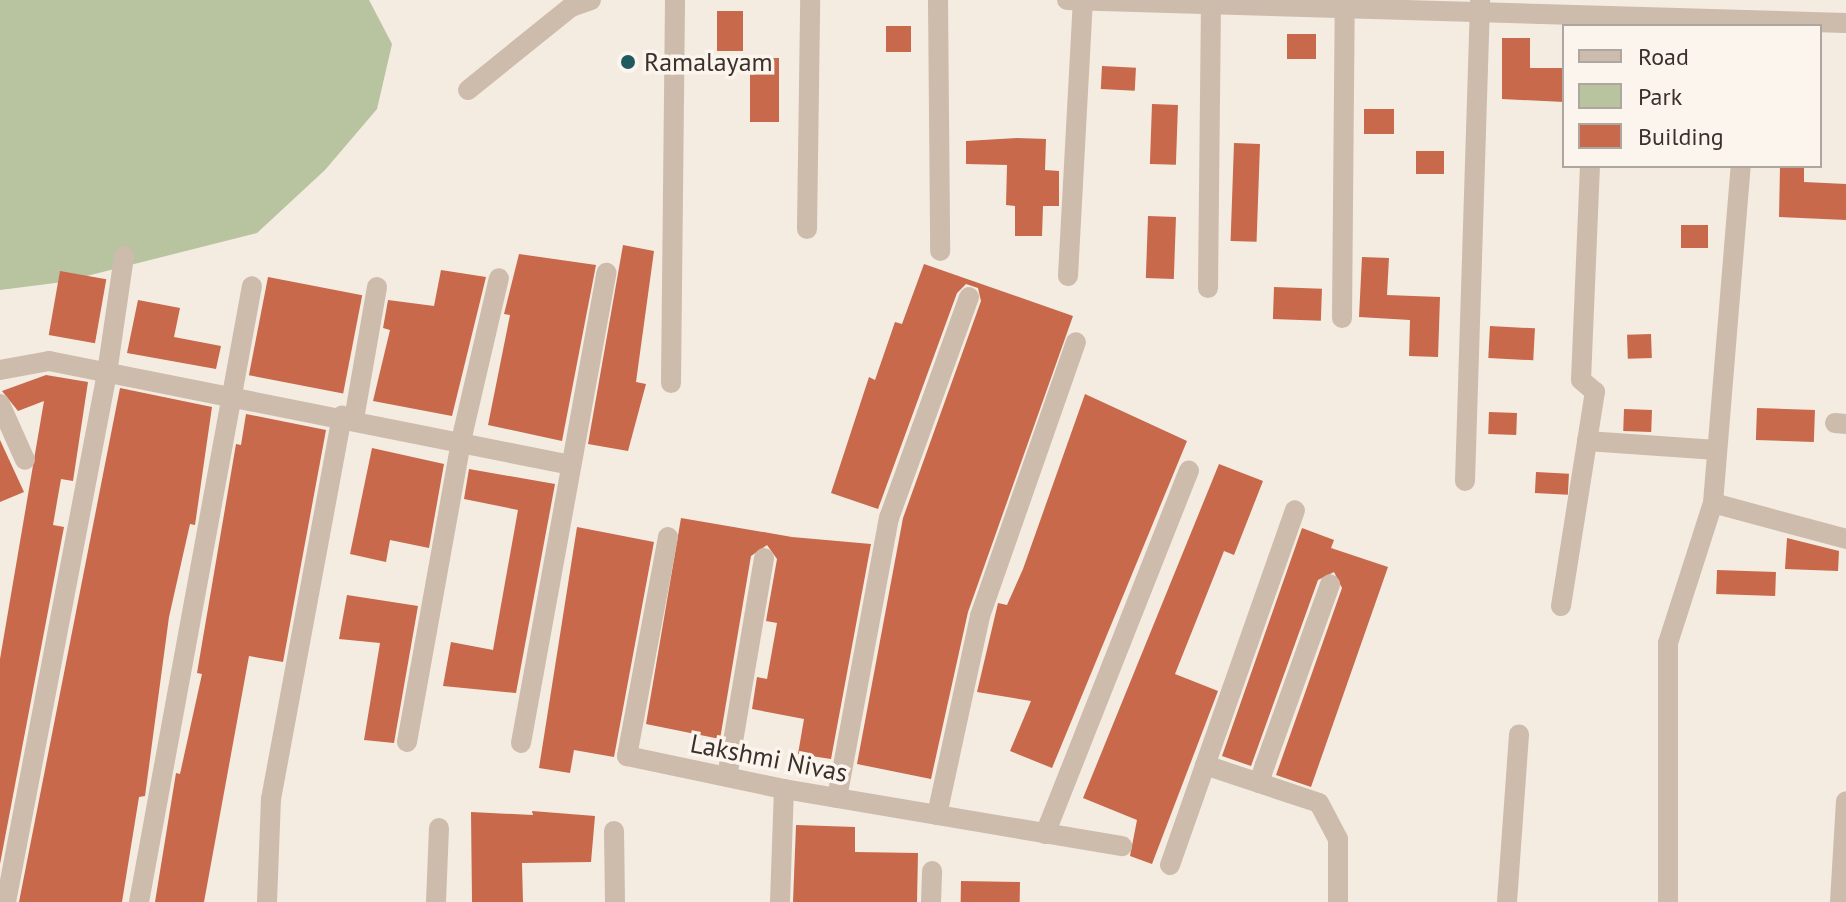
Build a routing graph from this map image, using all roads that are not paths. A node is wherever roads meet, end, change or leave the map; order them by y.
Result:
1 (591, 0) edge
2 (675, 0) edge
3 (810, 0) edge
4 (938, 0) edge
5 (1067, 0) edge
6 (1083, 0) edge
7 (1753, 0) edge
8 (1211, 1) edge
9 (1345, 4) edge
10 (1480, 5) edge
11 (1597, 13) edge
12 (1846, 23) edge
13 (1753, 24) edge
14 (468, 90) dead end
15 (1590, 168) edge
16 (1741, 168) edge
17 (807, 229) dead end
18 (940, 251) dead end
19 (124, 256) dead end
20 (606, 273) dead end
21 (1068, 276) dead end
22 (499, 278) dead end
23 (252, 286) dead end
24 (377, 287) dead end
25 (1208, 288) dead end
26 (969, 297) dead end
27 (1342, 318) dead end
28 (1076, 342) dead end
29 (0, 370) edge
30 (107, 373) junction
31 (671, 383) dead end
32 (235, 395) junction
33 (0, 404) edge
34 (348, 417) junction
35 (461, 441) junction
36 (1587, 441) junction
37 (1717, 450) junction
38 (25, 460) dead end
39 (571, 465) junction
40 (1189, 470) dead end
41 (1465, 481) dead end
42 (1713, 503) junction
43 (1295, 510) dead end
44 (668, 537) dead end
45 (1846, 539) edge
46 (764, 558) dead end
47 (1330, 584) dead end
48 (1561, 606) dead end
49 (1519, 734) dead end
50 (407, 742) dead end
51 (521, 743) dead end
52 (1205, 765) junction
53 (1262, 774) dead end
54 (727, 777) junction
55 (784, 789) junction
56 (837, 798) junction
57 (1846, 801) edge
58 (937, 815) junction
59 (439, 828) dead end
60 (614, 831) dead end
61 (1045, 834) junction
62 (1122, 846) dead end
63 (1170, 865) dead end
64 (932, 871) dead end
65 (6, 902) edge
66 (139, 902) edge
67 (267, 902) edge
68 (436, 902) edge
69 (615, 902) edge
70 (780, 902) edge
71 (931, 902) edge
72 (1338, 902) edge
73 (1507, 902) edge
74 (1668, 902) edge
75 (1840, 902) edge

1 - 14 street
2 - 31 street
3 - 17 street
4 - 18 street
5 - 6 street
6 - 8 street
6 - 21 street
7 - 13 street
8 - 9 street
8 - 25 street
9 - 10 street
9 - 27 street
10 - 11 street
10 - 41 street
11 - 13 street
12 - 13 street
15 - 36 street
16 - 37 street
19 - 30 street
20 - 39 street
22 - 35 street
23 - 32 street
24 - 34 street
26 - 56 street
28 - 58 street
29 - 30 street
30 - 32 street
30 - 65 street
32 - 34 street
32 - 66 street
33 - 38 street
34 - 35 street
34 - 67 street
35 - 39 street
35 - 50 street
36 - 37 street
36 - 48 street
37 - 42 street
39 - 51 street
40 - 61 street
42 - 45 street
42 - 74 street
43 - 52 street
44 - 54 street, Lakshmi Nivas
46 - 54 street
47 - 53 street
49 - 73 street
52 - 63 street
52 - 72 street
54 - 55 street, Lakshmi Nivas
55 - 56 street, Lakshmi Nivas
55 - 70 street
56 - 58 street, Lakshmi Nivas
57 - 75 street
58 - 61 street, Lakshmi Nivas
59 - 68 street
60 - 69 street
61 - 62 street, Lakshmi Nivas
64 - 71 street

